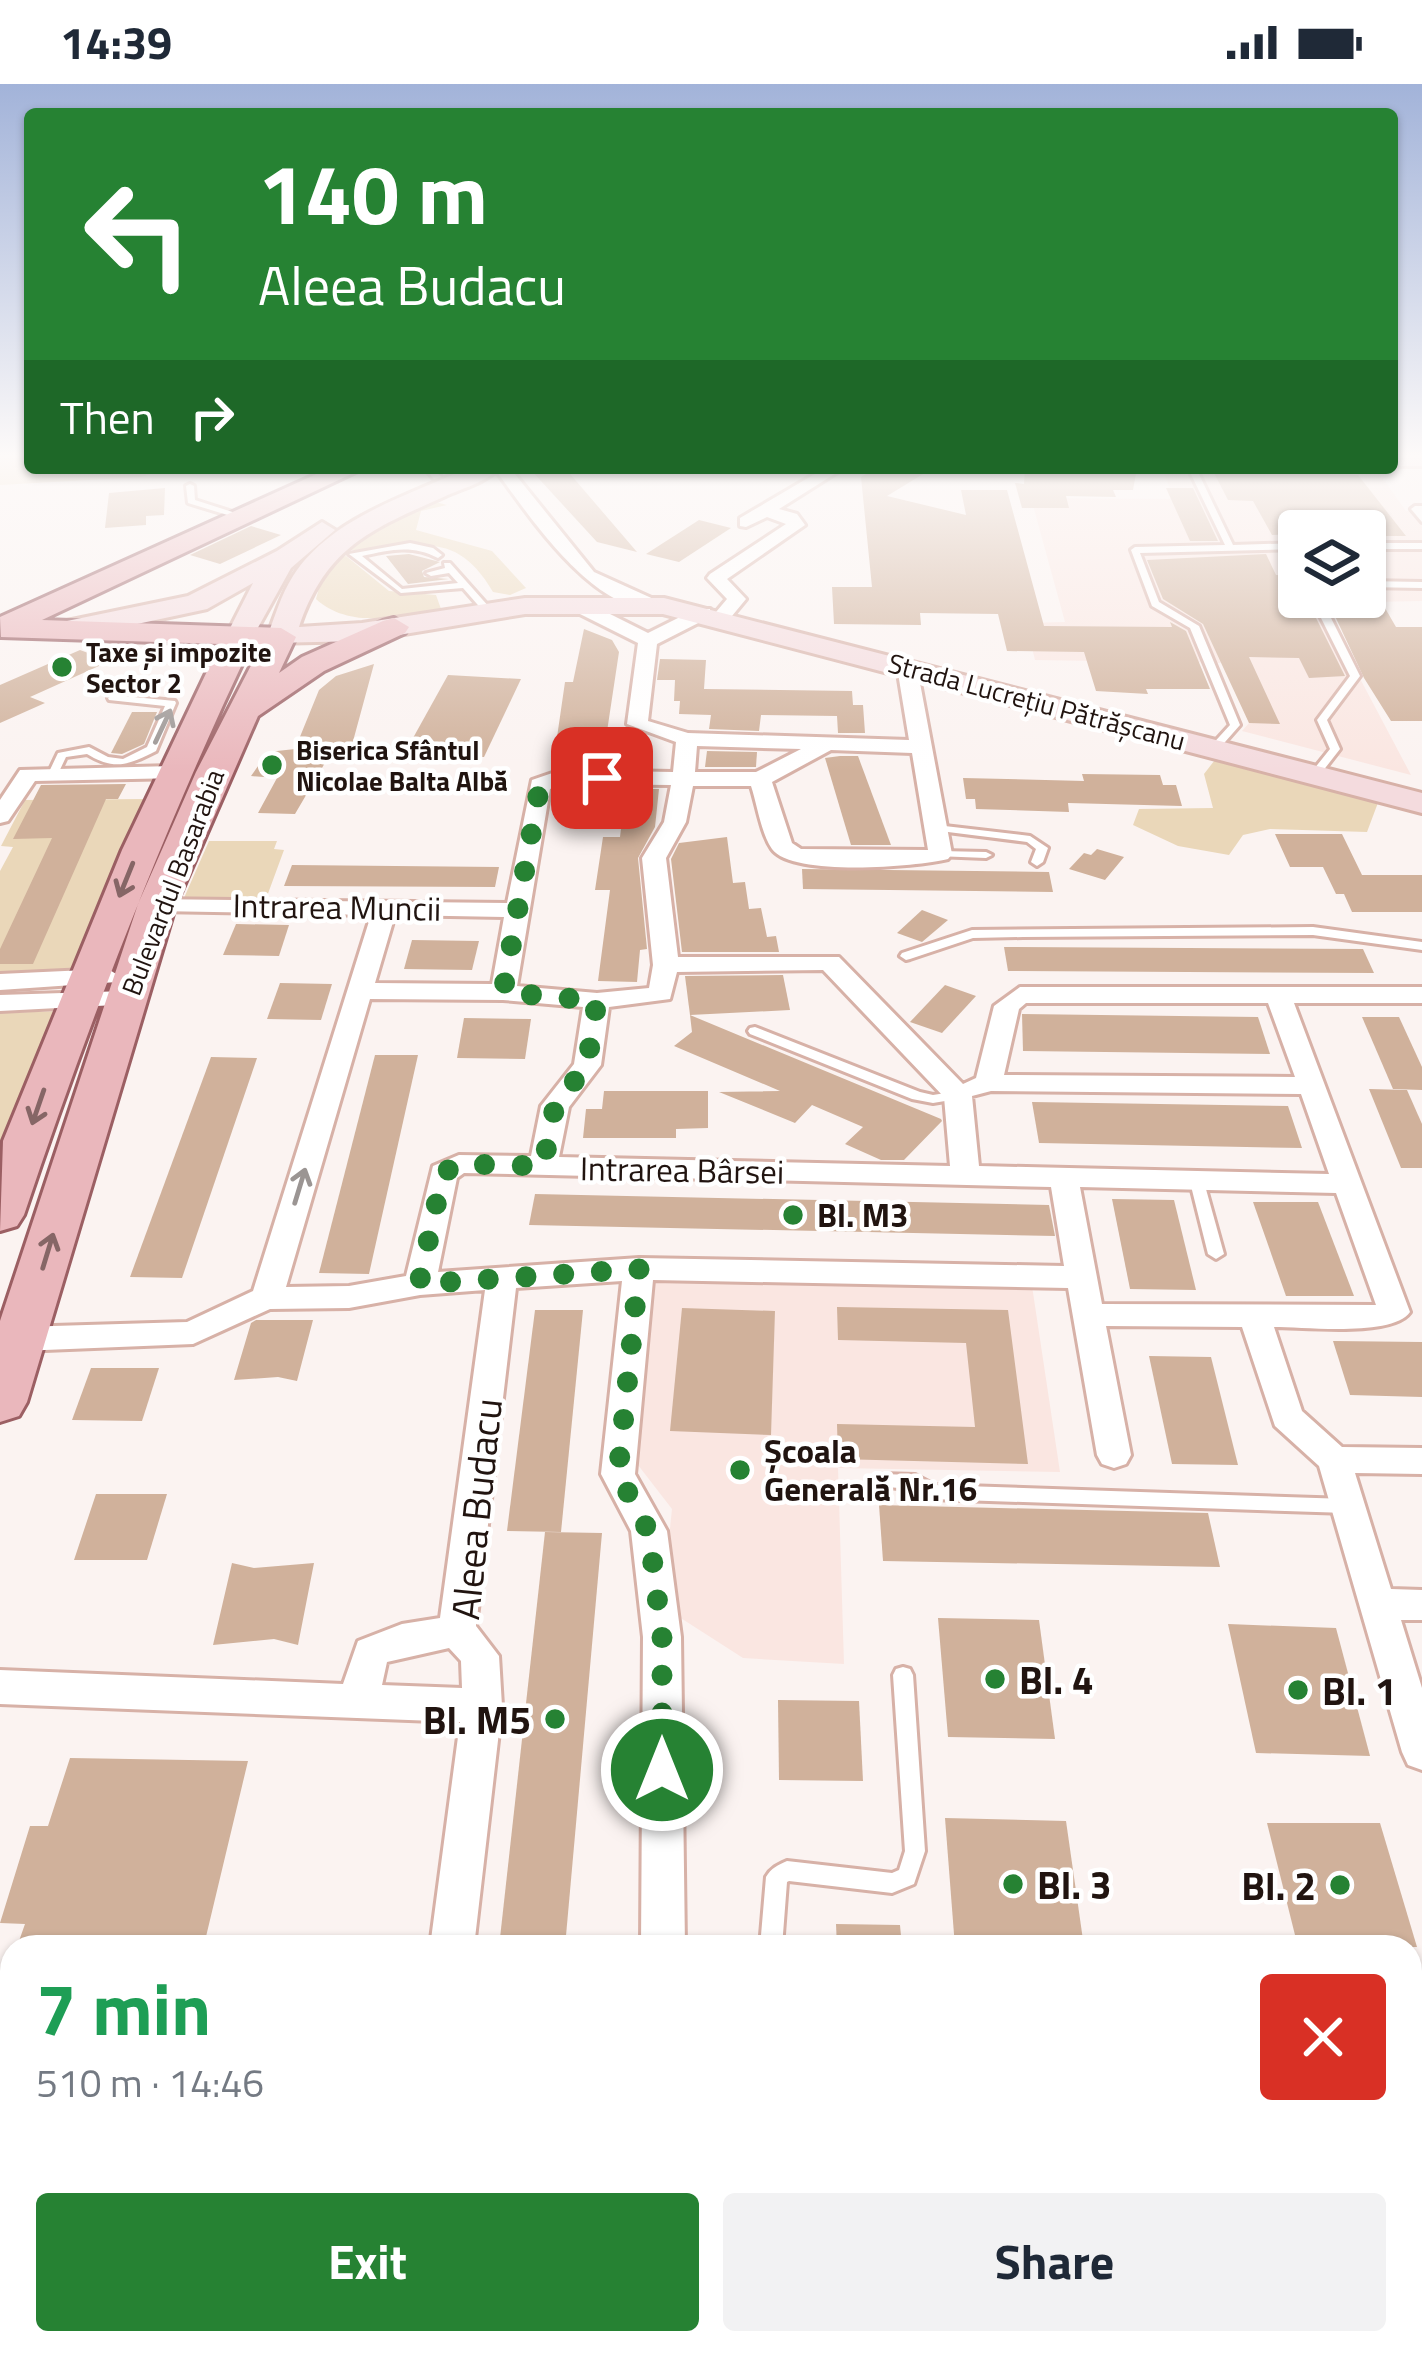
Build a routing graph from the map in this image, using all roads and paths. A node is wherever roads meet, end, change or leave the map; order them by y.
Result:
1 (151, 560) edge
2 (275, 560) edge
3 (282, 560) edge
4 (327, 560) edge
5 (358, 560) edge
6 (575, 560) edge
7 (743, 560) edge
8 (1139, 560) edge
9 (431, 573) dead end
10 (1386, 584) edge
11 (1422, 585) edge
12 (461, 586) junction
13 (575, 604) junction
14 (293, 605) junction
15 (651, 605) junction
16 (709, 607) junction
17 (487, 610) junction
18 (1326, 618) edge
19 (394, 627) junction
20 (0, 628) edge
21 (67, 630) junction
22 (240, 636) junction
23 (281, 637) junction
24 (648, 641) junction
25 (907, 668) junction
26 (113, 698) dead end
27 (198, 716) junction
28 (242, 716) junction
29 (687, 739) junction
30 (827, 744) junction
31 (921, 747) junction
32 (1214, 748) junction
33 (57, 765) junction
34 (172, 773) junction
35 (1316, 774) junction
36 (683, 778) junction
37 (760, 779) junction
38 (1422, 802) edge
39 (0, 816) edge
40 (936, 828) junction
41 (940, 854) junction
42 (986, 855) dead end
43 (1037, 862) dead end
44 (158, 904) junction
45 (385, 908) junction
46 (518, 910) junction
47 (1422, 946) edge
48 (905, 956) dead end
49 (666, 965) junction
50 (0, 982) edge
51 (106, 988) junction
52 (360, 992) junction
53 (503, 992) junction
54 (1278, 994) junction
55 (1422, 995) edge
56 (597, 1001) junction
57 (0, 1003) edge
58 (755, 1031) dead end
59 (988, 1083) junction
60 (1313, 1086) junction
61 (958, 1095) junction
62 (543, 1166) junction
63 (966, 1177) junction
64 (1064, 1179) junction
65 (1197, 1181) junction
66 (1349, 1184) junction
67 (0, 1215) edge
68 (1216, 1254) dead end
69 (639, 1269) junction
70 (1081, 1277) junction
71 (502, 1279) junction
72 (419, 1284) junction
73 (266, 1298) junction
74 (1088, 1316) junction
75 (1255, 1319) junction
76 (20, 1339) junction
77 (0, 1402) edge
78 (1114, 1455) dead end
79 (1334, 1460) junction
80 (1422, 1461) edge
81 (880, 1481) dead end
82 (1347, 1506) junction
83 (1377, 1604) junction
84 (1422, 1605) edge
85 (457, 1631) junction
86 (903, 1675) dead end
87 (0, 1688) edge
88 (358, 1701) junction
89 (482, 1706) junction
90 (1422, 1753) edge
91 (453, 1935) edge
92 (663, 1935) edge
93 (771, 1935) edge

1 - 20 main road
2 - 21 main road
3 - 22 main road, Bulevardul Basarabia
4 - 14 main road, Bulevardul Basarabia
5 - 12 lane
6 - 15 street, Strada Lucrețiu Pătrășcanu
7 - 16 street
8 - 32 lane
9 - 12 lane
10 - 11 lane
12 - 17 lane
13 - 15 main road, Strada Lucrețiu Pătrășcanu
13 - 17 main road, Strada Lucrețiu Pătrășcanu
13 - 24 street
14 - 19 main road
14 - 23 main road, Bulevardul Basarabia
15 - 16 main road, Strada Lucrețiu Pătrășcanu
16 - 24 street
16 - 25 main road, Strada Lucrețiu Pătrășcanu
17 - 19 main road, Strada Lucrețiu Pătrășcanu
18 - 35 lane
19 - 23 main road, Strada Lucrețiu Pătrășcanu
19 - 28 main road
20 - 21 main road
21 - 22 main road
21 - 27 main road
22 - 23 main road
22 - 27 main road, Bulevardul Basarabia
23 - 28 main road, Bulevardul Basarabia
24 - 29 street
25 - 31 street
25 - 32 main road, Strada Lucrețiu Pătrășcanu
33 -> 26 lane
27 - 34 main road, Bulevardul Basarabia
28 - 44 main road, Bulevardul Basarabia
29 - 30 street
29 - 36 street
30 - 31 street
30 - 37 street
31 - 40 street
32 - 35 main road, Strada Lucrețiu Pătrășcanu
33 - 34 street
33 - 39 street
34 -> 51 main road, Bulevardul Basarabia
35 - 38 main road, Strada Lucrețiu Pătrășcanu
36 - 37 street
36 - 46 street
36 - 49 street
37 - 41 street
40 - 41 street
40 - 43 lane
41 - 42 lane
44 - 45 street, Intrarea Muncii
44 - 51 main road, Bulevardul Basarabia
45 - 46 street, Intrarea Muncii
45 - 52 street
46 - 53 street
47 - 48 lane
49 - 56 street
49 - 61 street
50 - 51 street
51 - 57 street
51 -> 67 main road, Bulevardul Basarabia
76 -> 51 main road, Bulevardul Basarabia
52 - 53 street
73 -> 52 street
53 - 56 street
54 - 55 street
54 - 59 street
54 - 60 street
56 - 62 street
58 - 61 lane
59 - 60 street
59 - 61 street
60 - 66 street
61 - 63 street
62 - 63 street, Intrarea Bârsei
62 - 72 street, Intrarea Bârsei
63 - 64 street, Intrarea Bârsei
64 - 65 street, Intrarea Bârsei
64 - 70 street
65 - 66 street, Intrarea Bârsei
65 - 68 lane
66 - 75 street
69 - 70 street
69 - 71 street
69 - 92 street
70 - 74 street
71 - 72 street
71 - 85 street, Aleea Budacu
72 - 73 street
73 - 76 street
74 - 75 street
74 - 78 street
75 - 79 street
76 - 77 main road, Bulevardul Basarabia
79 - 80 street
79 - 82 street
81 - 82 lane
82 - 83 street
83 - 84 street
83 - 90 street
85 - 88 street
85 - 89 street, Aleea Budacu
86 - 93 lane
87 - 88 street
88 - 89 street
89 - 91 street, Aleea Budacu

